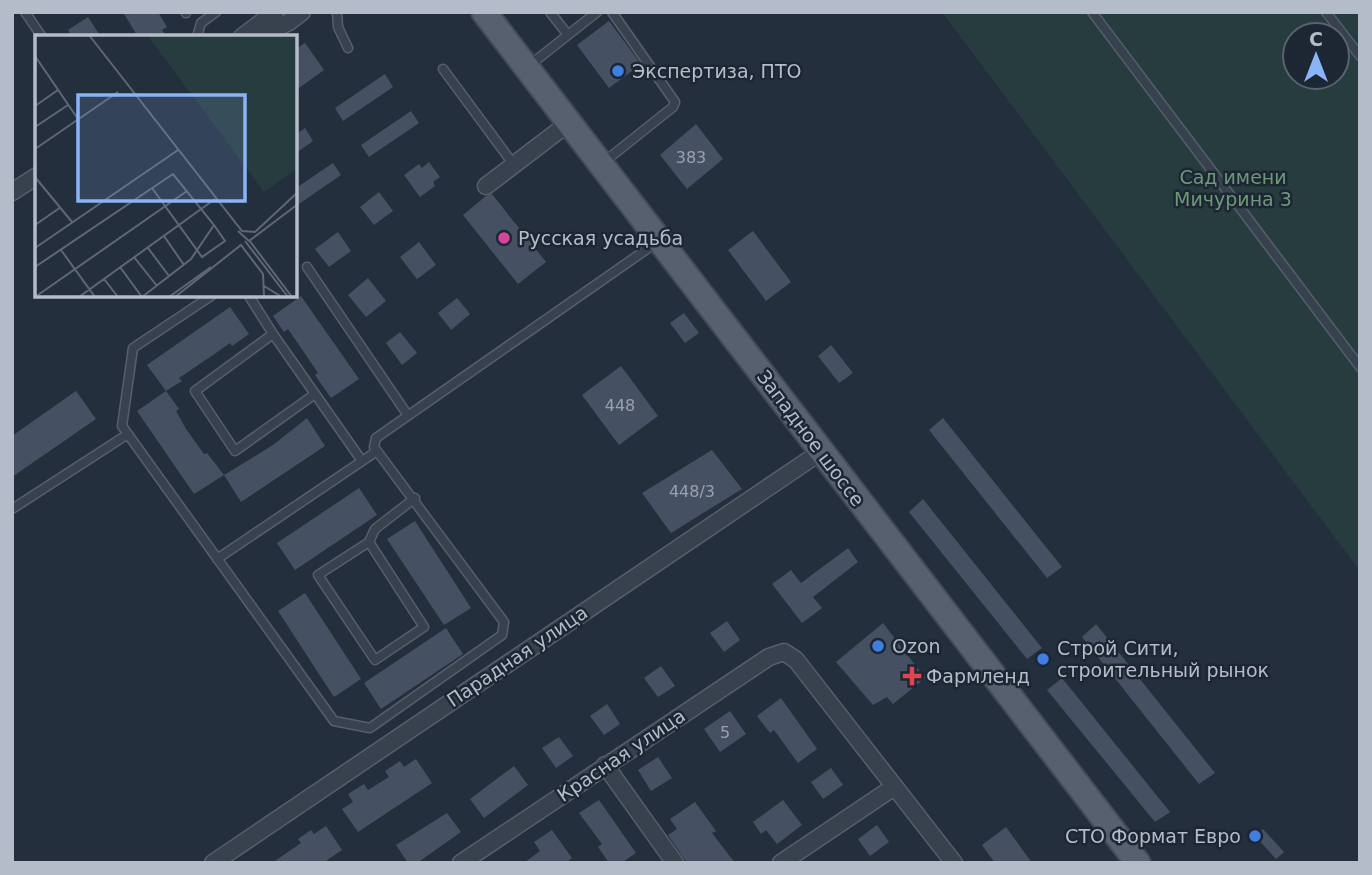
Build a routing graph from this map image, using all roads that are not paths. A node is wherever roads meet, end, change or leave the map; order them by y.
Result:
1 (216, 12) edge
2 (275, 12) edge
3 (302, 12) edge
4 (337, 12) edge
5 (484, 12) edge
6 (550, 12) edge
7 (597, 12) edge
8 (612, 12) edge
9 (1092, 12) edge
10 (1326, 12) edge
11 (29, 13) edge
12 (568, 34) junction
13 (41, 35) edge
14 (198, 35) edge
15 (246, 35) edge
16 (262, 35) edge
17 (348, 48) dead end
18 (1360, 56) edge
19 (528, 67) junction
20 (443, 69) dead end
21 (569, 122) junction
22 (514, 164) junction
23 (602, 164) junction
24 (35, 177) edge
25 (486, 186) dead end
26 (12, 192) edge
27 (659, 240) junction
28 (307, 267) dead end
29 (208, 298) edge
30 (250, 298) edge
31 (273, 334) junction
32 (1360, 368) edge
33 (315, 394) junction
34 (407, 414) junction
35 (128, 435) junction
36 (377, 451) junction
37 (822, 451) junction
38 (362, 461) junction
39 (415, 498) junction
40 (12, 509) edge
41 (369, 542) junction
42 (217, 559) junction
43 (605, 765) junction
44 (894, 787) junction
45 (1129, 860) edge
46 (213, 863) edge
47 (461, 863) edge
48 (675, 863) edge
49 (781, 863) edge
50 (954, 863) edge

1 - 14 lane
2 - 15 street
3 - 16 street
4 - 17 lane
5 - 19 main road, Западное шоссе
6 - 12 lane
7 - 12 lane
8 - 23 lane
9 - 32 lane
10 - 18 lane
11 - 13 lane
12 - 19 lane
19 - 21 main road, Западное шоссе
20 - 22 lane
21 - 22 street
21 - 23 main road, Западное шоссе
22 - 25 street
23 - 27 main road, Западное шоссе
24 - 26 street
27 - 34 lane
27 - 37 main road, Западное шоссе
28 - 34 lane
29 - 35 lane
30 - 31 lane
31 - 33 lane
31 - 33 lane
33 - 38 lane
34 - 36 lane
35 - 40 lane
35 - 42 lane
36 - 38 lane
36 - 39 lane
37 - 45 main road, Западное шоссе
37 - 46 street, Парадная улица
38 - 42 lane
39 - 41 lane
39 - 42 lane
41 - 41 lane
43 - 44 street, Красная улица
43 - 47 street, Красная улица
43 - 48 street
44 - 49 street
44 - 50 street

